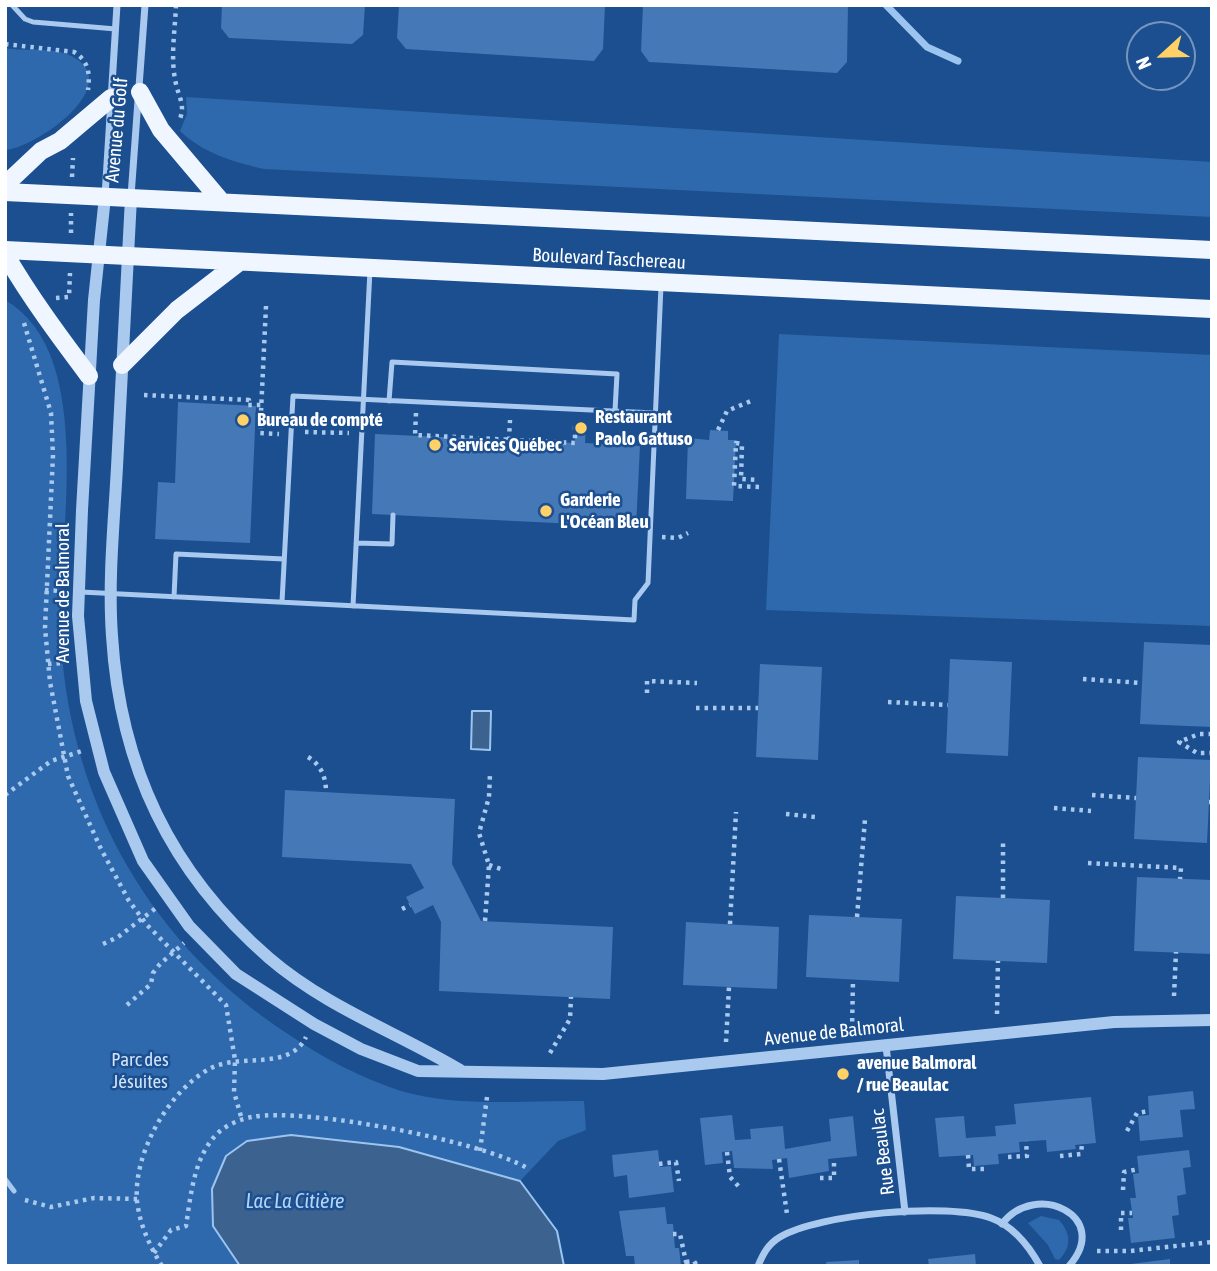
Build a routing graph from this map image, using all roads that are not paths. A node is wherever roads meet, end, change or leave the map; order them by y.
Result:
1 (12, 5) edge
2 (117, 5) edge
3 (145, 5) edge
4 (116, 29) junction
5 (139, 92) junction
6 (111, 99) junction
7 (5, 185) edge
8 (5, 192) edge
9 (105, 197) junction
10 (131, 198) junction
11 (221, 201) junction
12 (1212, 250) edge
13 (5, 252) edge
14 (100, 255) junction
15 (128, 257) junction
16 (238, 262) junction
17 (370, 270) junction
18 (661, 283) junction
19 (1212, 309) edge
20 (122, 365) junction
21 (89, 376) junction
22 (363, 400) junction
23 (389, 401) junction
24 (615, 411) junction
25 (655, 413) junction
26 (393, 515) dead end
27 (356, 542) junction
28 (284, 559) junction
29 (79, 592) junction
30 (111, 594) junction
31 (174, 597) junction
32 (282, 602) junction
33 (353, 606) junction
34 (1212, 1020) edge
35 (886, 1046) junction
36 (460, 1070) junction
37 (5, 1179) edge
38 (14, 1191) road end
39 (905, 1212) junction
40 (1002, 1224) junction
41 (758, 1266) edge
42 (1040, 1266) edge
43 (1069, 1266) edge

1 - 4 lane
2 - 4 street, Avenue du Golf
3 - 5 street, Avenue du Golf
4 - 6 street, Avenue du Golf
5 - 10 street, Avenue du Golf
5 - 11 main road
6 - 7 main road
6 - 9 street, Avenue du Golf
8 - 9 main road, Boulevard Taschereau
9 - 10 main road, Boulevard Taschereau
9 - 14 street, Avenue du Golf
10 - 11 main road, Boulevard Taschereau
10 - 15 street, Avenue du Golf
11 - 12 main road, Boulevard Taschereau
13 - 14 main road, Boulevard Taschereau
13 - 21 main road
14 - 15 main road, Boulevard Taschereau
14 - 21 street, Avenue de Balmoral
15 - 16 main road, Boulevard Taschereau
15 - 20 street, Avenue de Balmoral
16 - 17 main road, Boulevard Taschereau
16 - 20 main road
17 - 18 main road, Boulevard Taschereau
17 - 22 lane
18 - 19 main road, Boulevard Taschereau
18 - 25 lane
20 - 30 street, Avenue de Balmoral
21 - 29 street, Avenue de Balmoral
22 - 23 lane
22 - 27 lane
22 - 28 lane
23 - 24 lane
23 - 24 lane
24 - 25 lane
25 - 33 lane
26 - 27 lane
27 - 33 lane
28 - 31 lane
28 - 32 lane
29 - 30 lane
29 - 36 street, Avenue de Balmoral
30 - 31 lane
30 - 36 street, Avenue de Balmoral
31 - 32 lane
32 - 33 lane
34 - 35 street, Avenue de Balmoral
35 - 36 street, Avenue de Balmoral
35 - 39 street, Rue Beaulac
37 - 38 lane
39 - 40 street, Rue Beaulac
39 - 41 street, Rue Beaulac
40 - 42 street, Rue Beaulac
40 - 43 street

